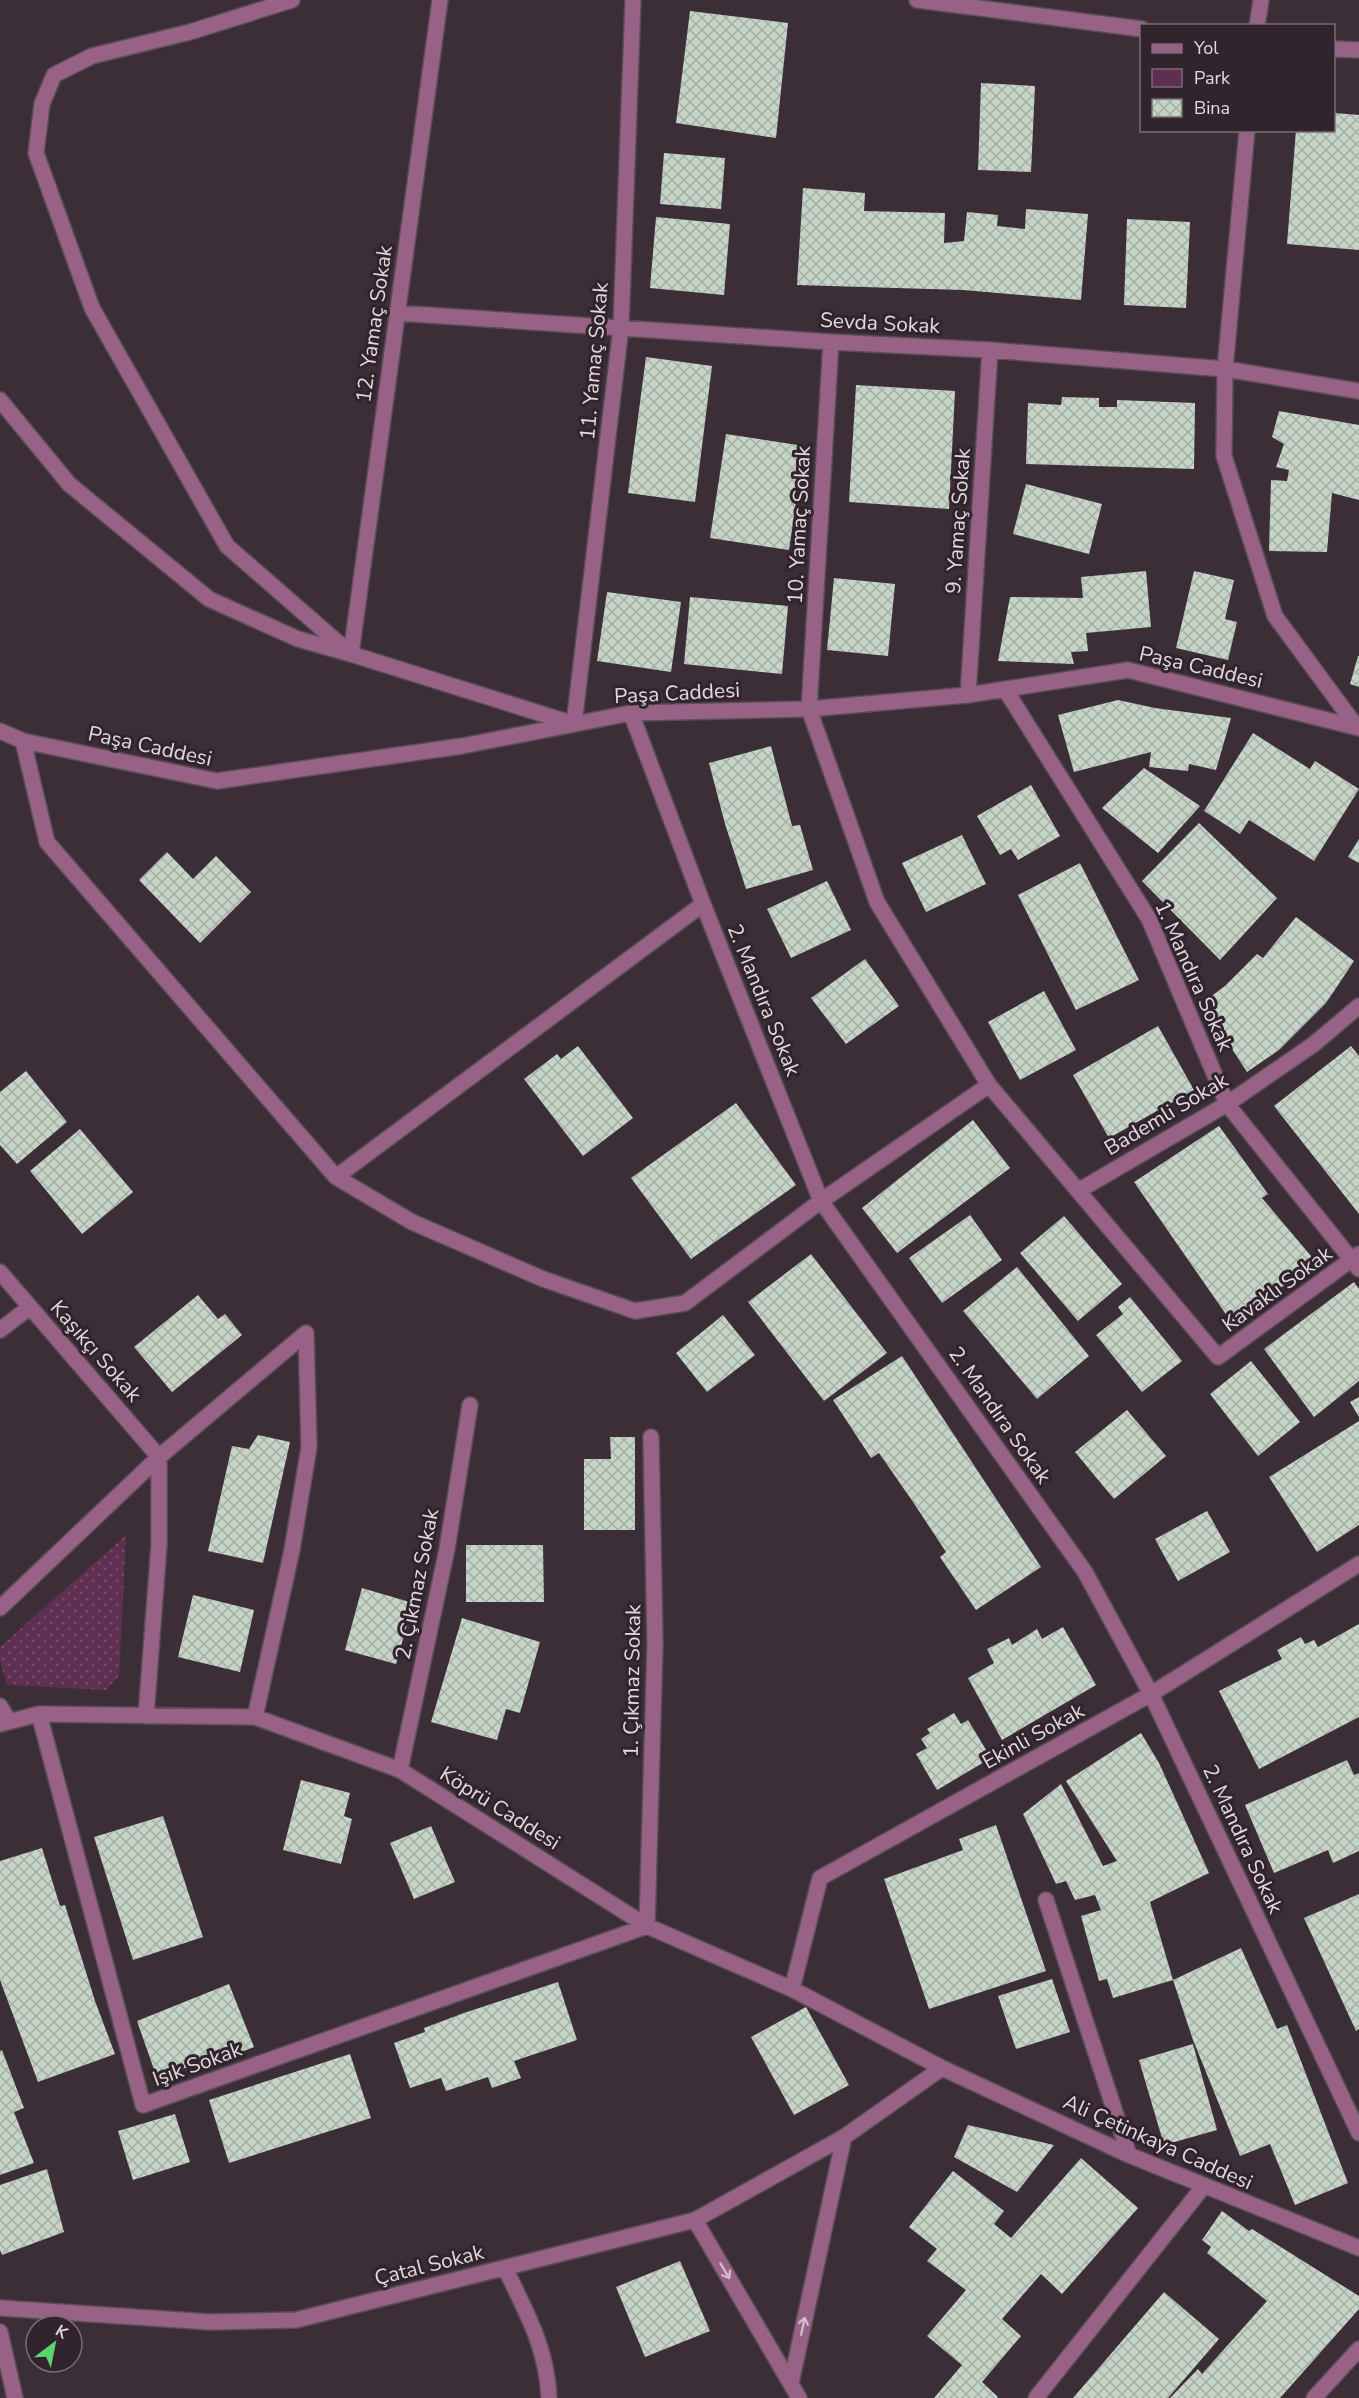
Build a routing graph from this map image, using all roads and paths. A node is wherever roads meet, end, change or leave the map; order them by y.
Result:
1 (292, 0) edge
2 (440, 0) edge
3 (633, 0) edge
4 (917, 0) edge
5 (1261, 0) edge
6 (1257, 24) edge
7 (1140, 29) edge
8 (1335, 48) edge
9 (1359, 50) edge
10 (1247, 132) edge
11 (397, 313) junction
12 (621, 327) junction
13 (831, 342) junction
14 (990, 350) junction
15 (1225, 369) junction
16 (1359, 391) edge
17 (0, 400) edge
18 (351, 654) junction
19 (1005, 689) junction
20 (968, 695) junction
21 (809, 709) junction
22 (631, 713) junction
23 (574, 724) junction
24 (1357, 727) edge
25 (0, 731) edge
26 (22, 741) junction
27 (703, 904) junction
28 (1359, 1006) edge
29 (989, 1085) junction
30 (1227, 1104) junction
31 (336, 1177) junction
32 (1078, 1191) junction
33 (821, 1201) junction
34 (1356, 1261) edge
35 (0, 1272) edge
36 (30, 1307) junction
37 (0, 1330) edge
38 (470, 1405) dead end
39 (651, 1437) dead end
40 (159, 1457) junction
41 (1359, 1564) edge
42 (0, 1608) edge
43 (1151, 1694) junction
44 (0, 1706) edge
45 (39, 1714) junction
46 (146, 1716) junction
47 (255, 1717) junction
48 (5, 1723) edge
49 (399, 1770) junction
50 (1046, 1900) dead end
51 (647, 1926) junction
52 (792, 1989) junction
53 (942, 2068) junction
54 (1359, 2133) edge
55 (844, 2137) junction
56 (1129, 2156) junction
57 (1203, 2187) junction
58 (695, 2220) junction
59 (1359, 2248) edge
60 (505, 2268) junction
61 (0, 2308) edge
62 (0, 2332) edge
63 (1359, 2349) edge
64 (791, 2383) junction
65 (15, 2398) edge
66 (549, 2398) edge
67 (799, 2398) edge
68 (1036, 2398) edge
69 (1314, 2398) edge

1 - 18 street
2 - 11 street, 12. Yamaç Sokak
3 - 12 street, 11. Yamaç Sokak
4 - 7 street
5 - 6 street
8 - 9 street
10 - 15 street
11 - 12 street, Sevda Sokak
11 - 18 street, 12. Yamaç Sokak
12 - 13 street, Sevda Sokak
12 - 23 street, 11. Yamaç Sokak
13 - 14 street, Sevda Sokak
13 - 21 street, 10. Yamaç Sokak
14 - 15 street, Sevda Sokak
14 - 20 street, 9. Yamaç Sokak
15 - 16 street, Sevda Sokak
15 - 24 street
17 - 18 street
18 - 23 street
19 - 20 street, Paşa Caddesi
19 - 24 street, Paşa Caddesi
19 - 30 street, 1. Mandıra Sokak
20 - 21 street, Paşa Caddesi
21 - 22 street, Paşa Caddesi
21 - 29 street
22 - 23 street, Paşa Caddesi
22 - 27 street, 2. Mandıra Sokak
23 - 26 street, Paşa Caddesi
25 - 26 street, Paşa Caddesi
26 - 31 street
27 - 31 street
27 - 33 street, 2. Mandıra Sokak
28 - 30 street, Bademli Sokak
29 - 32 street
29 - 33 street
30 - 32 street, Bademli Sokak
30 - 34 street, 1. Mandıra Sokak
31 - 33 street
32 - 34 street, Kavaklı Sokak
33 - 43 street, 2. Mandıra Sokak
35 - 36 street, Kaşıkçı Sokak
36 - 37 street
36 - 40 street, Kaşıkçı Sokak
38 - 49 street, 2. Çıkmaz Sokak
39 - 51 street, 1. Çıkmaz Sokak
40 - 42 street
40 - 46 street
40 - 47 street
41 - 43 street, Ekinli Sokak
43 - 52 street, Ekinli Sokak
43 - 54 street, 2. Mandıra Sokak
44 - 48 street
45 - 46 street, Köprü Caddesi
45 - 48 street, Köprü Caddesi
45 - 51 street, Işık Sokak
46 - 47 street, Köprü Caddesi
47 - 49 street, Köprü Caddesi
49 - 51 street, Köprü Caddesi
50 - 56 street
51 - 52 street, Köprü Caddesi
52 - 53 street, Köprü Caddesi
53 - 55 street, Çatal Sokak
53 - 56 street, Ali Çetinkaya Caddesi
55 - 58 street, Çatal Sokak
64 -> 55 street
56 - 57 street, Ali Çetinkaya Caddesi
57 - 59 street, Ali Çetinkaya Caddesi
57 - 68 street
58 - 60 street, Çatal Sokak
58 -> 64 street
60 - 61 street, Çatal Sokak
60 - 66 street
62 - 65 street
63 - 69 street
64 - 67 street

